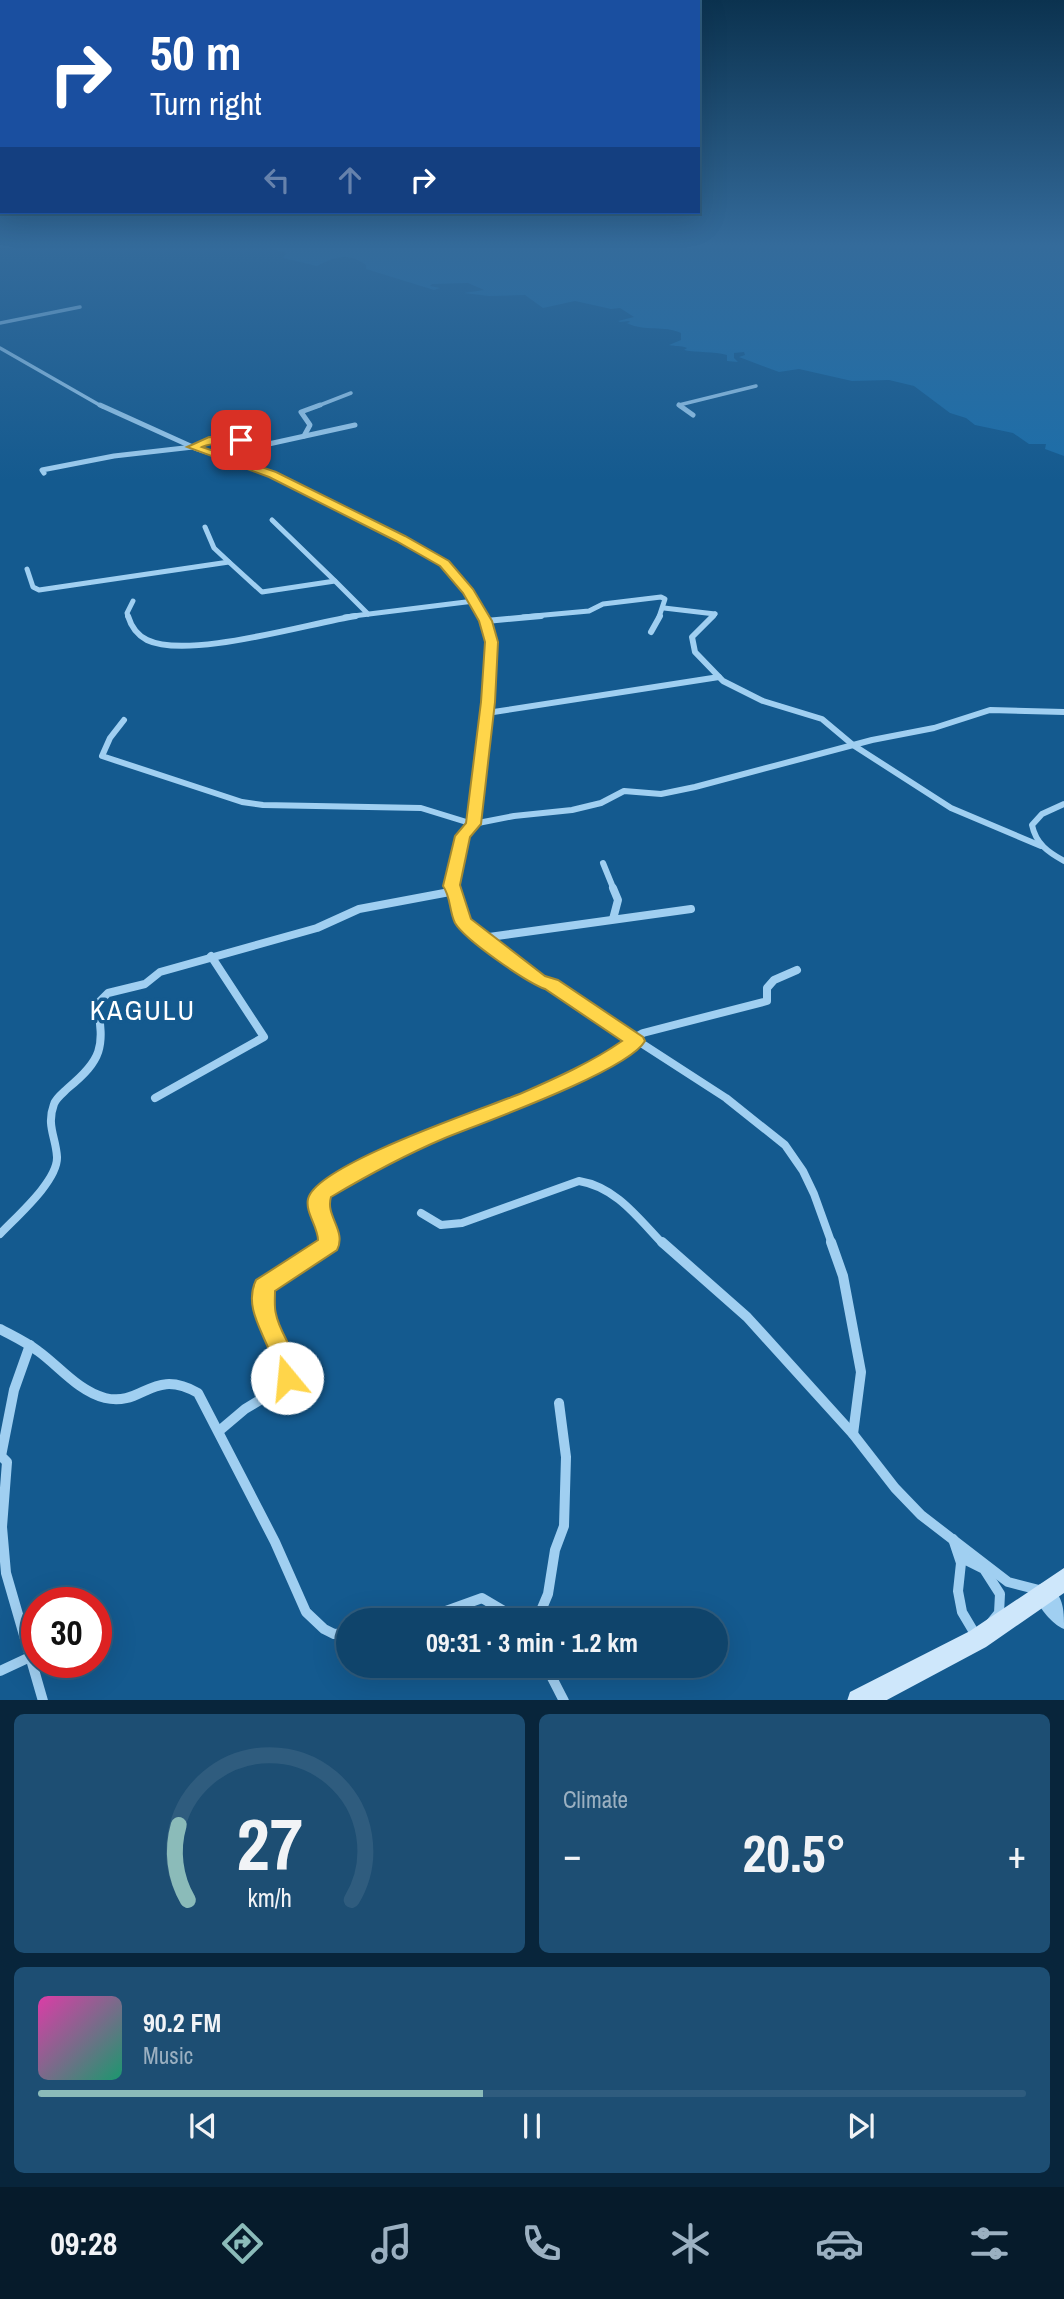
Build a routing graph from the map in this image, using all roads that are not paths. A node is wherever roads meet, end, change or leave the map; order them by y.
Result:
1 (0, 348) edge
2 (756, 386) dead end
3 (351, 393) dead end
4 (693, 415) dead end
5 (355, 425) dead end
6 (304, 436) junction
7 (193, 447) junction
8 (44, 473) dead end
9 (272, 520) dead end
10 (205, 527) dead end
11 (229, 562) junction
12 (27, 569) dead end
13 (335, 581) junction
14 (133, 601) dead end
15 (474, 601) junction
16 (664, 608) junction
17 (368, 614) junction
18 (486, 621) junction
19 (651, 632) dead end
20 (719, 677) junction
21 (1064, 712) edge
22 (487, 713) junction
23 (124, 720) dead end
24 (853, 745) junction
25 (1064, 804) edge
26 (474, 824) junction
27 (1041, 846) junction
28 (1064, 861) edge
29 (603, 863) dead end
30 (455, 891) junction
31 (691, 909) dead end
32 (613, 919) junction
33 (482, 938) junction
34 (211, 956) junction
35 (797, 970) dead end
36 (636, 1041) junction
37 (155, 1098) dead end
38 (421, 1213) dead end
39 (0, 1234) edge
40 (0, 1329) edge
41 (30, 1345) junction
42 (559, 1403) dead end
43 (219, 1431) junction
44 (853, 1434) junction
45 (953, 1539) junction
46 (1051, 1588) edge
47 (454, 1608) edge
48 (502, 1608) edge
49 (542, 1608) edge
50 (1064, 1619) edge
51 (21, 1626) edge
52 (336, 1634) edge
53 (978, 1639) junction
54 (21, 1661) edge
55 (0, 1671) edge
56 (36, 1678) edge
57 (552, 1678) edge
58 (43, 1700) edge
59 (564, 1700) edge
60 (859, 1700) edge

1 - 7 street
2 - 4 street
3 - 6 street
5 - 6 street
6 - 7 street
7 - 8 street
7 - 15 street
9 - 13 street
10 - 11 street
11 - 12 street
11 - 13 street
13 - 17 street
14 - 17 street
15 - 17 street
15 - 18 street
16 - 18 street
16 - 19 street
16 - 20 street
18 - 22 street
20 - 22 street
20 - 24 street
21 - 24 street
22 - 26 street
23 - 26 street
24 - 26 street
24 - 27 street
25 - 27 street
26 - 30 street
27 - 28 street
29 - 32 street
30 - 33 street
30 - 34 street
31 - 32 street
32 - 33 street
33 - 36 street
34 - 37 street
34 - 39 street
35 - 36 street
36 - 43 street
36 - 44 street
38 - 44 street
40 - 41 street
41 - 43 street
41 - 51 street
42 - 49 street
43 - 52 street
44 - 45 street
45 - 46 street
45 - 53 street
45 - 53 street
46 - 50 street
46 - 53 main road
47 - 48 street
53 - 60 main road
54 - 55 street
56 - 58 street
57 - 59 street

